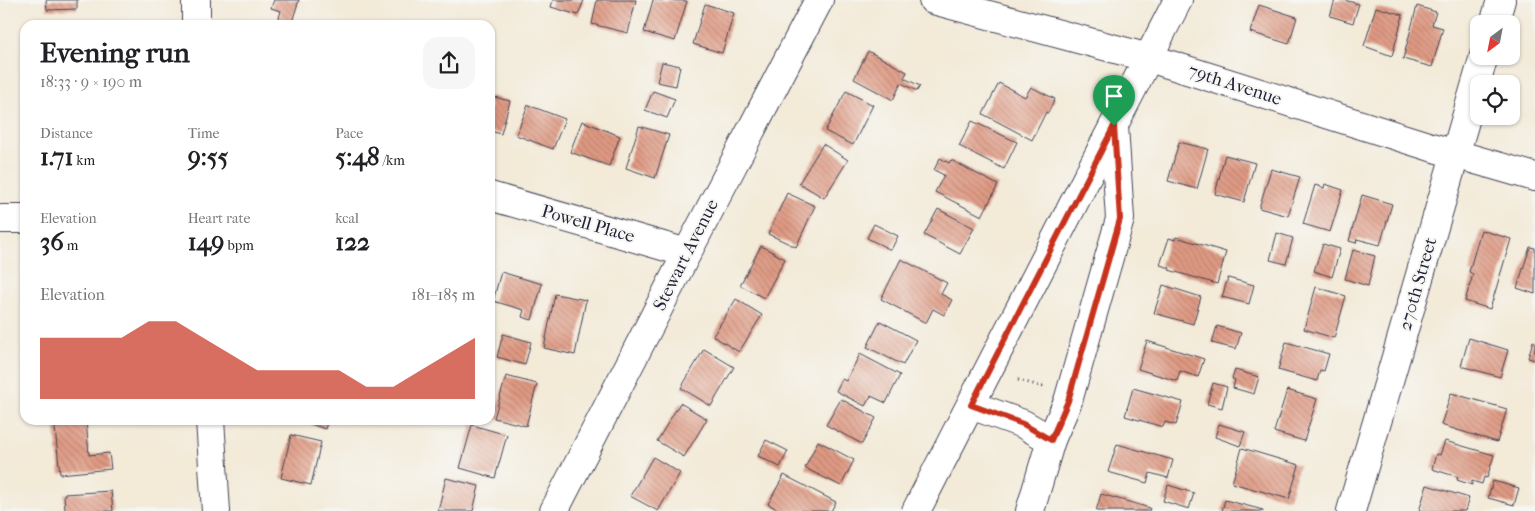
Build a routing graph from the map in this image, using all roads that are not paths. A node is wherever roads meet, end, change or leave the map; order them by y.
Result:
1 (196, 0) edge
2 (819, 0) edge
3 (933, 0) edge
4 (1178, 0) edge
5 (1501, 0) edge
6 (1497, 15) edge
7 (196, 20) edge
8 (1149, 58) junction
9 (1481, 65) edge
10 (1114, 126) junction
11 (1456, 155) junction
12 (1535, 176) edge
13 (495, 197) edge
14 (0, 219) edge
15 (20, 219) edge
16 (687, 253) junction
17 (971, 405) junction
18 (210, 425) edge
19 (1051, 440) junction
20 (216, 511) edge
21 (554, 511) edge
22 (916, 511) edge
23 (1030, 511) edge
24 (1352, 511) edge

1 - 7 street
2 - 16 street, Stewart Avenue
3 - 8 street, 79th Avenue
4 - 8 street
5 - 6 street
8 - 10 street
8 - 11 street, 79th Avenue
9 - 11 street, 270th Street
10 - 17 street
10 - 19 street
11 - 12 street, 79th Avenue
11 - 24 street, 270th Street
13 - 16 street, Powell Place
14 - 15 street
16 - 21 street, Stewart Avenue
17 - 19 street
17 - 22 street
18 - 20 street
19 - 23 street

